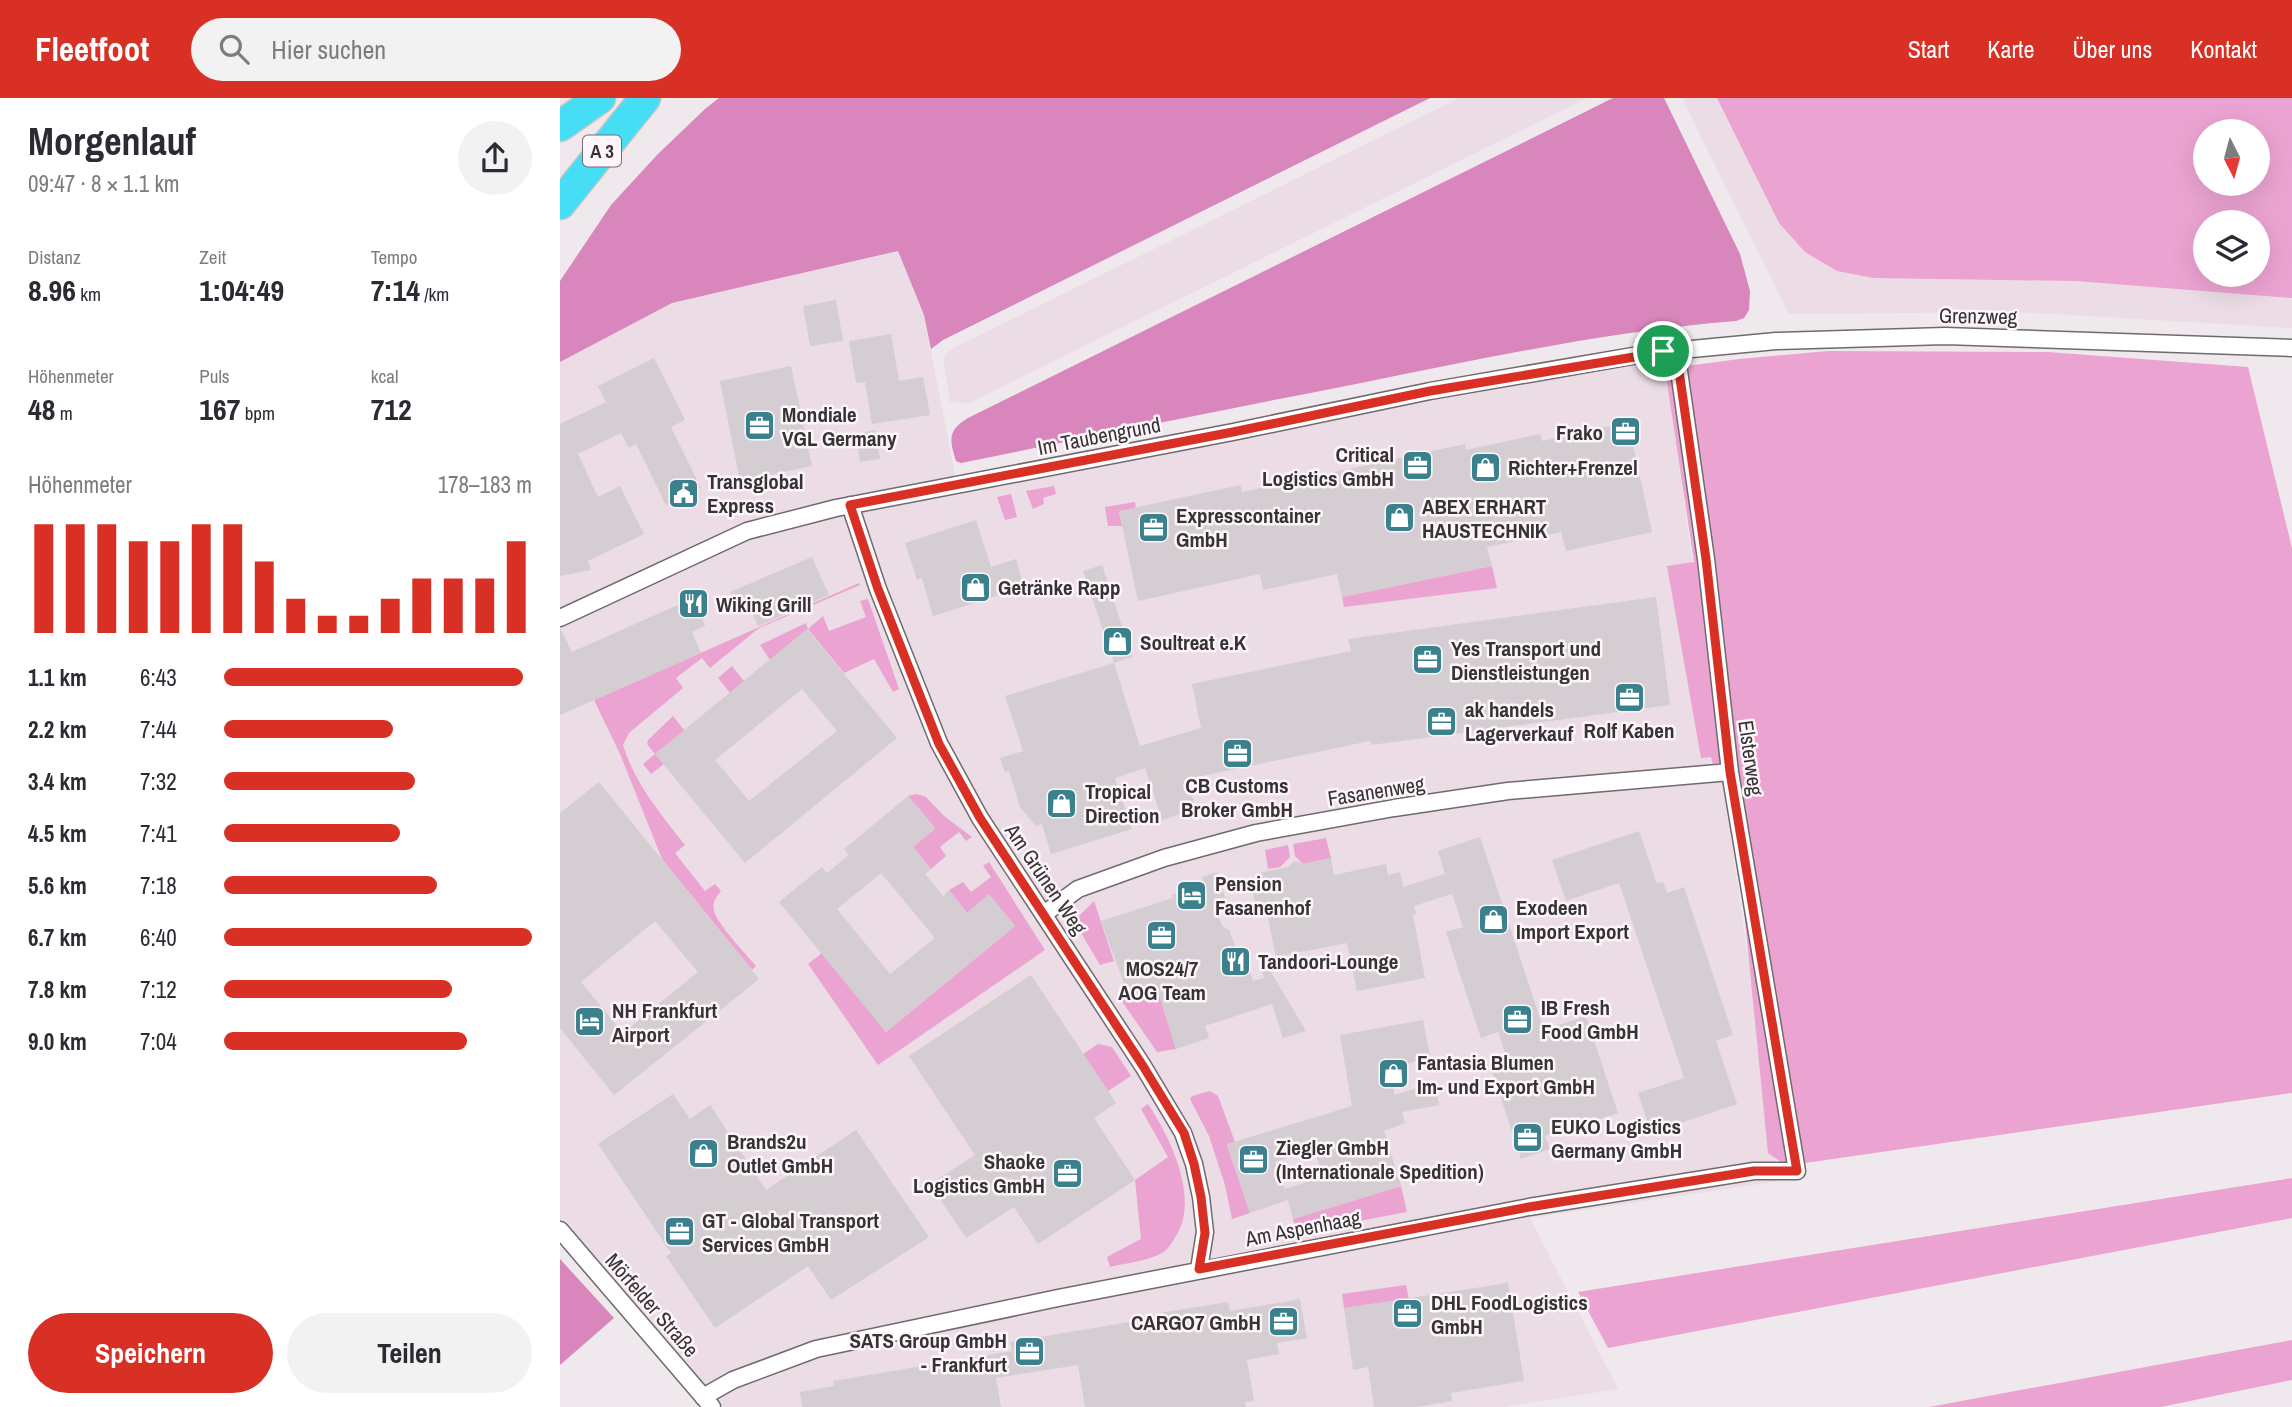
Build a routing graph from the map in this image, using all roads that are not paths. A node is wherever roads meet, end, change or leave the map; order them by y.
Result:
1 (600, 98) edge
2 (645, 98) edge
3 (560, 126) edge
4 (560, 204) edge
5 (2292, 348) edge
6 (1669, 350) junction
7 (850, 505) junction
8 (560, 618) edge
9 (1730, 772) junction
10 (1044, 914) junction
11 (1797, 1171) joint
12 (560, 1230) edge
13 (1199, 1269) junction
14 (708, 1402) edge

1 - 3 highway, A 3
2 - 4 highway, A 3
5 - 6 street, Grenzweg
6 - 7 street, Im Taubengrund
6 - 9 street, Elsterweg
7 - 8 street, Im Taubengrund
7 - 10 street, Am Grünen Weg
9 - 10 street, Fasanenweg
9 - 11 street, Elsterweg
10 - 13 street, Am Grünen Weg
11 - 13 street, Am Aspenhaag
12 - 14 street, Mörfelder Straße
13 - 14 street, Am Aspenhaag

